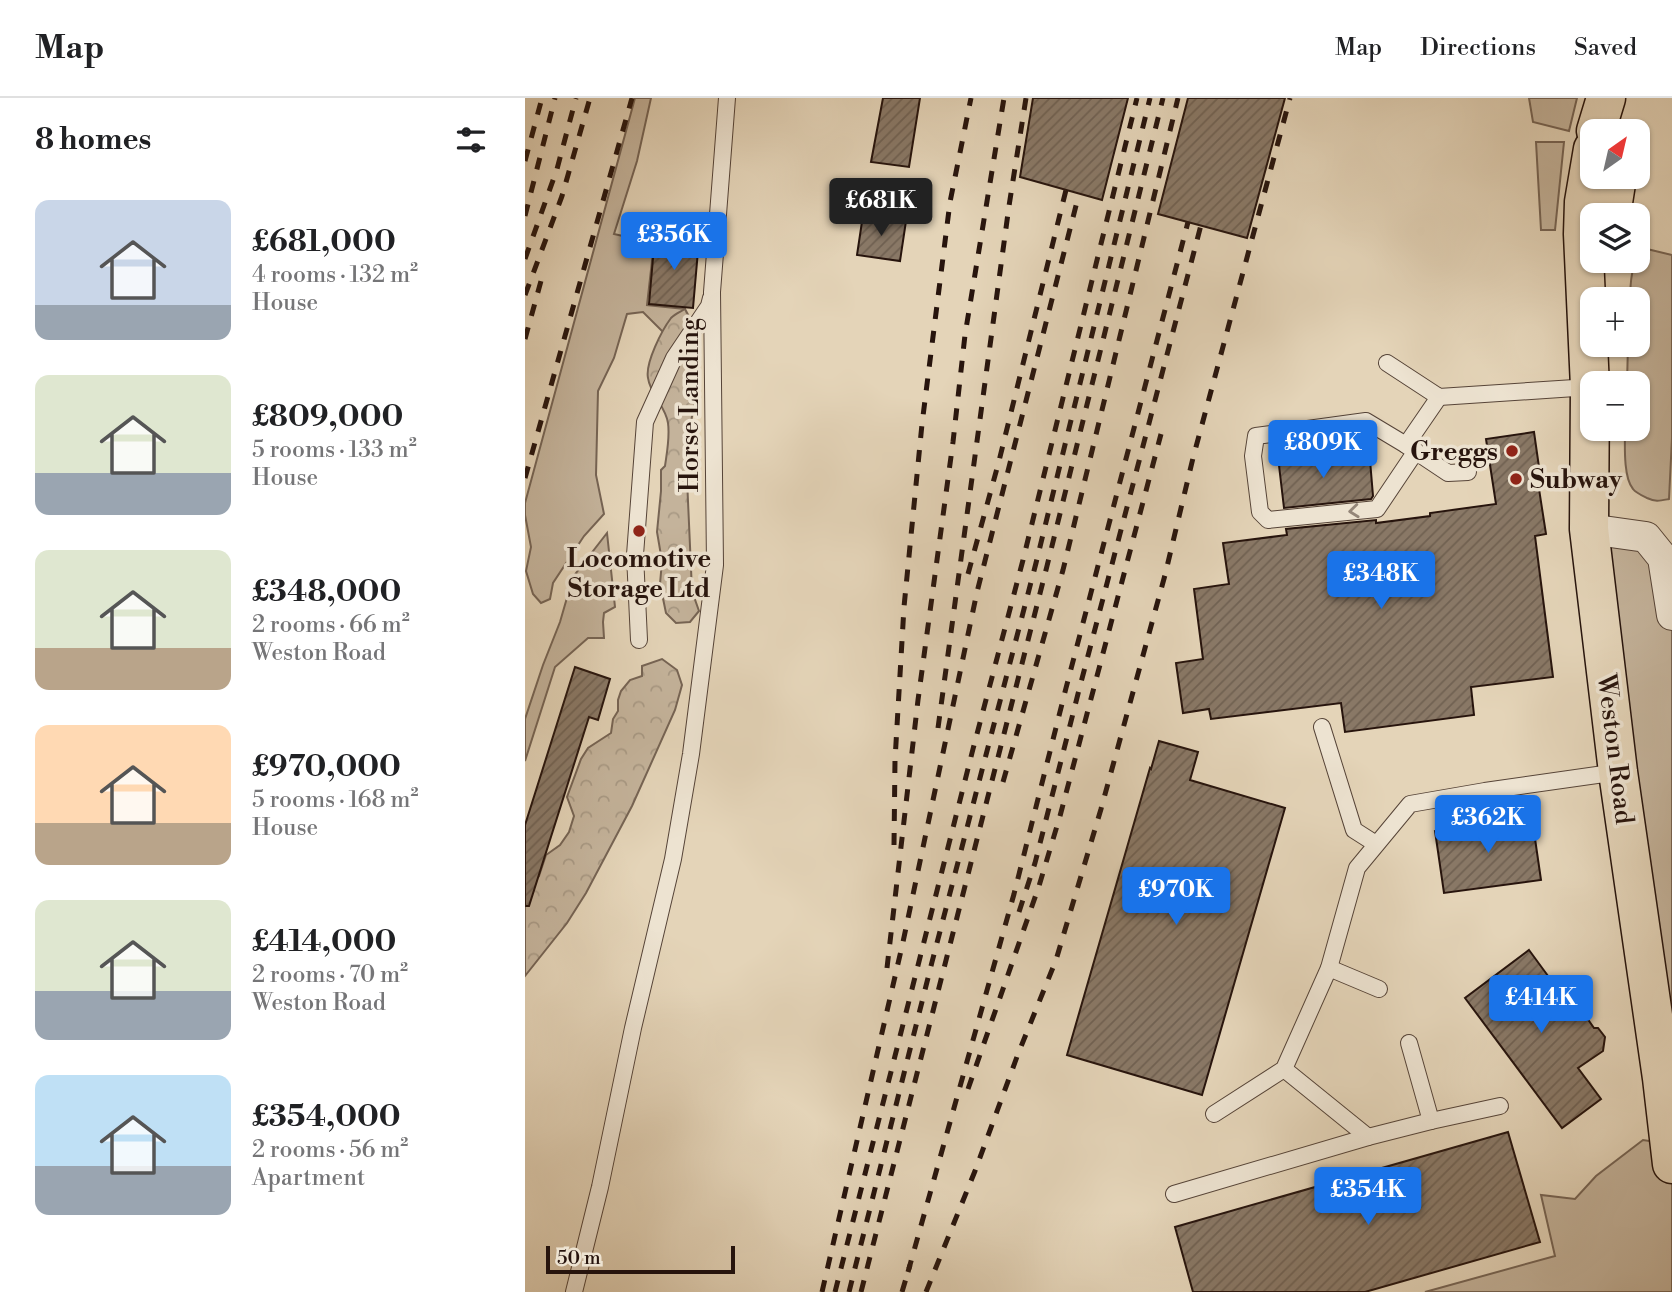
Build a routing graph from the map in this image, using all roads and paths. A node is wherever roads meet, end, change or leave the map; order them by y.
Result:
1 (727, 98) edge
2 (1606, 98) edge
3 (1632, 98) edge
4 (1600, 119) edge
5 (1628, 119) edge
6 (1586, 189) edge
7 (1589, 287) edge
8 (712, 292) junction
9 (1387, 363) dead end
10 (1580, 388) edge
11 (1439, 397) junction
12 (1590, 441) edge
13 (1411, 448) junction
14 (1468, 472) dead end
15 (1589, 529) junction
16 (1672, 615) edge
17 (639, 640) dead end
18 (1322, 727) dead end
19 (1618, 772) junction
20 (1376, 844) junction
21 (1329, 968) junction
22 (1379, 989) dead end
23 (1409, 1043) dead end
24 (1285, 1069) junction
25 (1667, 1077) edge
26 (1500, 1106) dead end
27 (1215, 1114) dead end
28 (1431, 1121) junction
29 (1368, 1137) junction
30 (1672, 1164) edge
31 (1174, 1194) dead end
32 (574, 1292) edge

1 - 8 lane, Horse Landing
2 - 4 main road
3 - 5 main road
6 - 7 main road, Weston Road
8 - 17 lane
8 - 32 lane, Horse Landing
9 - 11 lane
10 - 11 lane
11 - 13 lane
12 - 15 main road, Weston Road
13 -> 13 lane
13 - 14 lane
15 - 16 street
15 - 19 main road, Weston Road
18 - 20 lane
19 - 20 lane
19 - 25 main road, Weston Road
20 - 21 lane
21 - 22 lane
21 - 24 lane
23 - 28 lane
24 - 27 lane
24 - 29 lane
25 - 30 main road, Weston Road
26 - 28 lane
28 - 29 lane
29 - 31 lane

